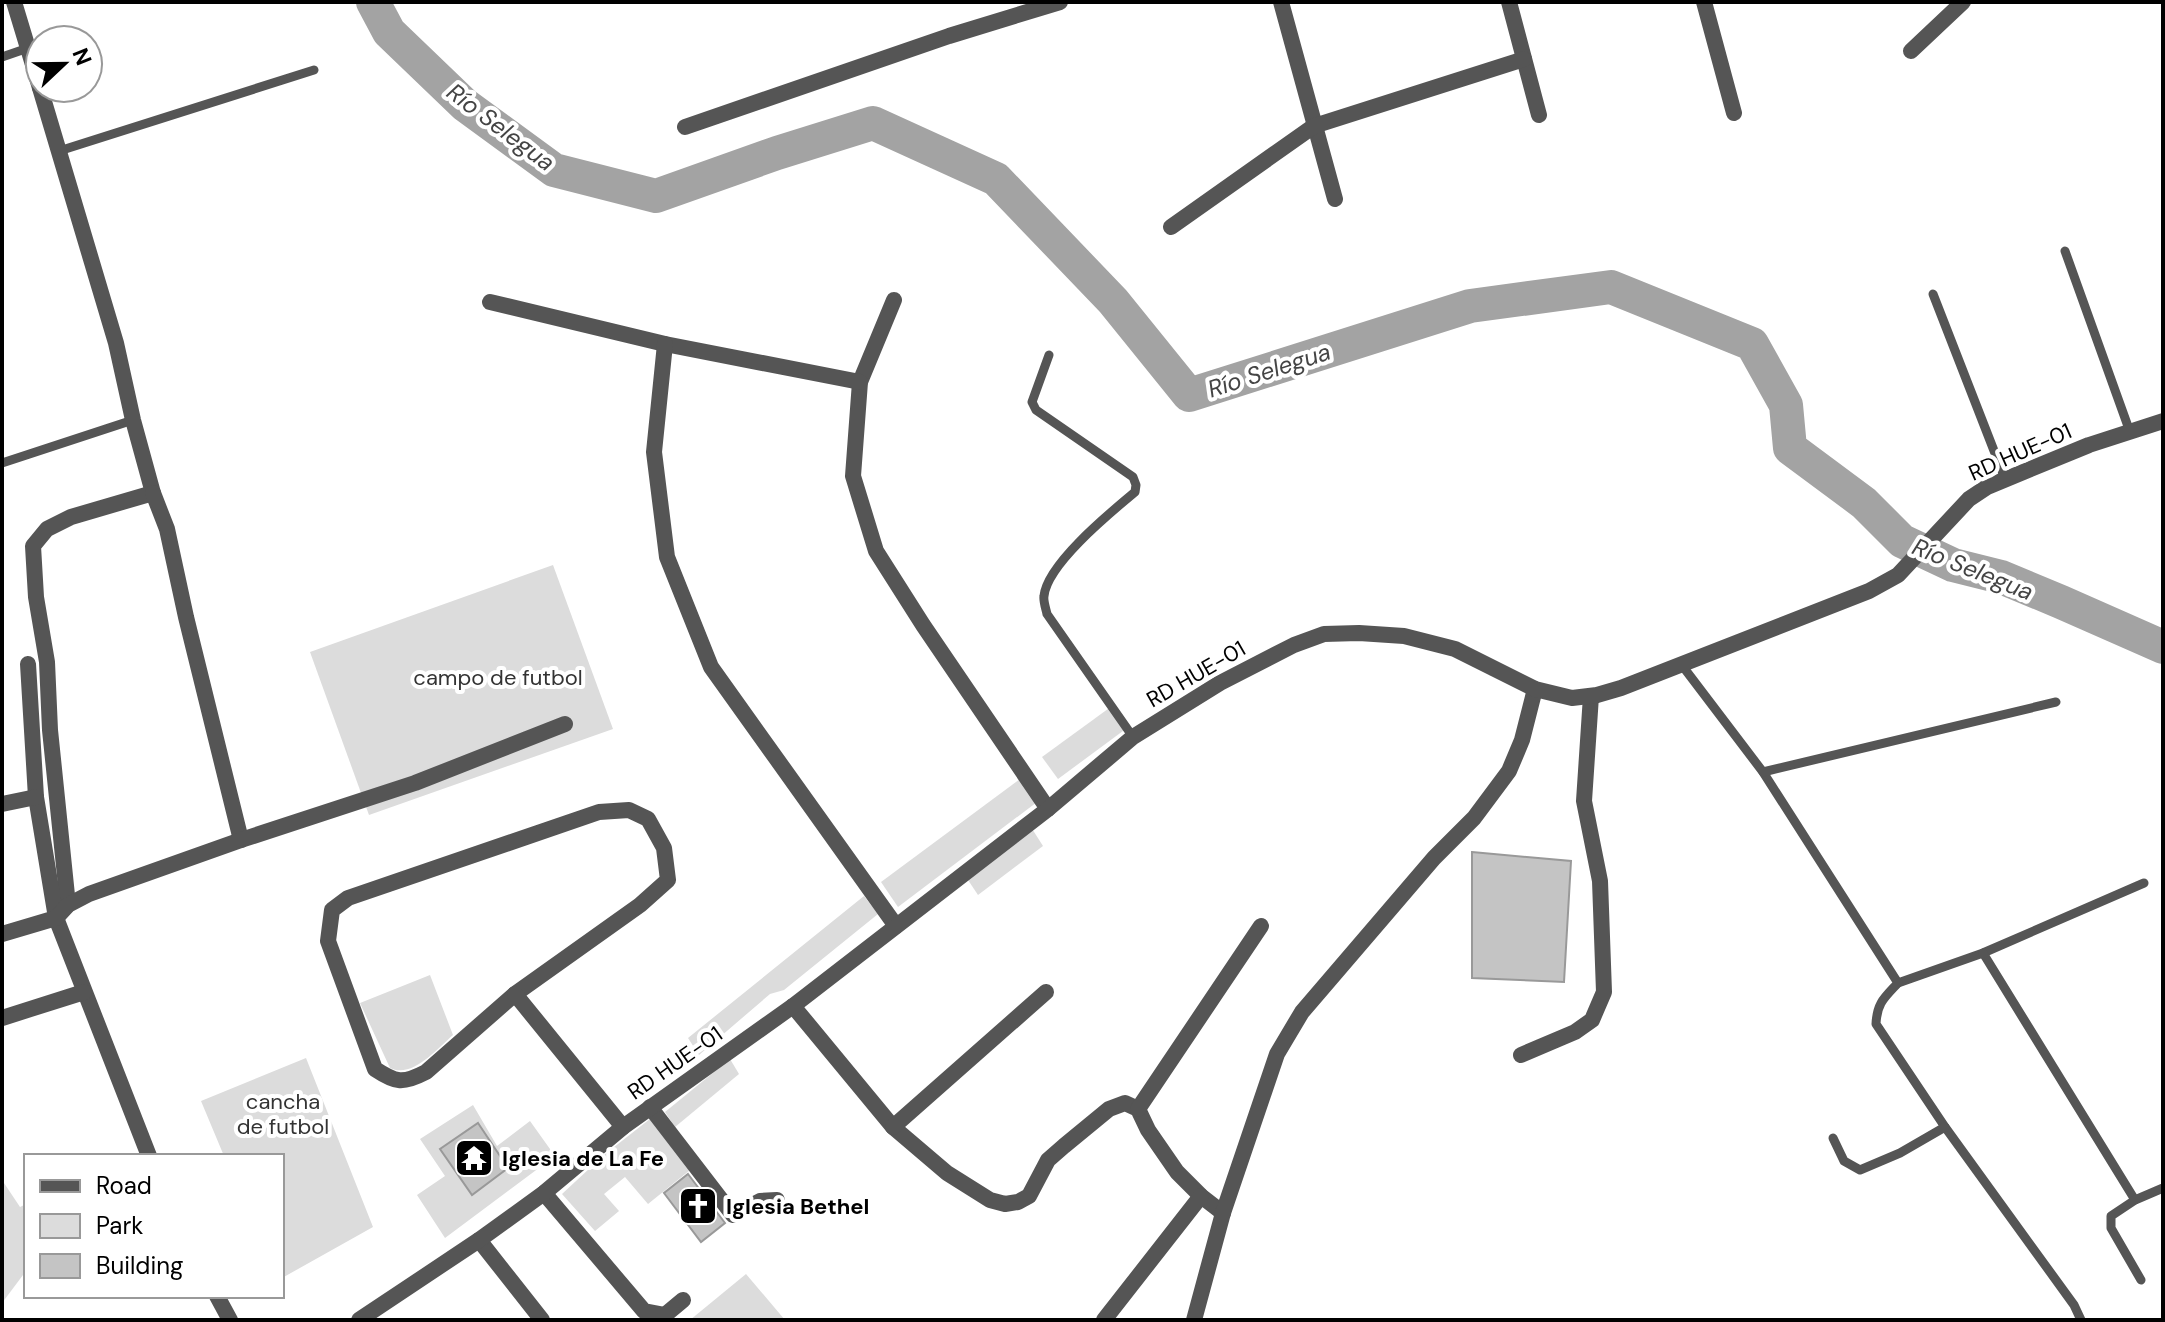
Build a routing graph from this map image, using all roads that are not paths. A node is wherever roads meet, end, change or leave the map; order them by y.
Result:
1 (14, 2) edge
2 (1060, 2) edge
3 (1281, 2) edge
4 (1509, 2) edge
5 (1704, 2) edge
6 (1963, 2) edge
7 (24, 35) edge
8 (24, 49) edge
9 (1911, 51) dead end
10 (2, 57) edge
11 (1524, 59) junction
12 (314, 70) dead end
13 (45, 104) edge
14 (1734, 113) dead end
15 (1539, 115) dead end
16 (1314, 126) junction
17 (685, 127) dead end
18 (59, 151) junction
19 (1335, 199) dead end
20 (1171, 227) dead end
21 (2065, 251) dead end
22 (1933, 294) dead end
23 (894, 300) dead end
24 (490, 302) dead end
25 (665, 344) junction
26 (1049, 355) dead end
27 (860, 382) junction
28 (133, 420) junction
29 (2163, 421) edge
30 (2130, 433) junction
31 (2, 463) edge
32 (2005, 479) junction
33 (153, 493) junction
34 (28, 664) dead end
35 (1681, 664) junction
36 (1535, 689) junction
37 (1591, 696) junction
38 (2056, 702) dead end
39 (565, 724) dead end
40 (1133, 737) junction
41 (1763, 772) junction
42 (36, 797) junction
43 (2, 804) edge
44 (1048, 809) junction
45 (241, 840) junction
46 (2144, 883) dead end
47 (68, 905) junction
48 (56, 918) junction
49 (896, 926) junction
50 (1261, 926) dead end
51 (2, 934) edge
52 (1983, 953) junction
53 (1898, 983) junction
54 (84, 992) junction
55 (1046, 992) dead end
56 (515, 994) junction
57 (793, 1006) junction
58 (2, 1018) edge
59 (1521, 1055) dead end
60 (650, 1107) junction
61 (1138, 1109) junction
62 (623, 1127) junction
63 (893, 1127) junction
64 (1945, 1127) junction
65 (1833, 1138) dead end
66 (148, 1154) edge
67 (2163, 1188) edge
68 (544, 1193) junction
69 (1201, 1196) junction
70 (777, 1200) dead end
71 (2135, 1200) junction
72 (1223, 1213) junction
73 (479, 1240) junction
74 (2141, 1280) dead end
75 (218, 1298) edge
76 (683, 1300) dead end
77 (367, 1318) edge
78 (230, 1320) edge
79 (542, 1320) edge
80 (1104, 1320) edge
81 (1194, 1320) edge
82 (2081, 1320) edge

1 - 7 street
2 - 17 street
3 - 16 street
4 - 11 street
5 - 14 street
6 - 9 street
8 - 10 lane
11 - 15 street
11 - 16 street
12 - 18 lane
13 - 18 street
16 - 19 street
16 - 20 street
18 - 28 street
21 - 30 lane
22 - 32 lane
23 - 27 street
24 - 25 street
25 - 27 street
25 - 49 street
26 - 40 lane
27 - 44 street
28 - 31 lane
28 - 33 street
29 - 30 street, RD HUE-01
30 - 32 street, RD HUE-01
32 - 35 street, RD HUE-01
33 - 45 street
33 - 47 street
34 - 42 street
35 - 37 street, RD HUE-01
35 - 41 lane
36 - 37 street, RD HUE-01
36 - 40 street, RD HUE-01
36 - 72 street
37 - 59 street
38 - 41 lane
39 - 45 street
40 - 44 street, RD HUE-01
41 - 53 lane
42 - 43 street
42 - 48 street
44 - 49 street, RD HUE-01
45 - 47 street
46 - 52 lane
47 - 48 street
48 - 51 street
48 - 54 street
49 - 57 street, RD HUE-01
50 - 61 street
52 - 53 lane
52 - 71 lane
53 - 64 lane
54 - 58 street
54 - 66 street
55 - 63 street
56 - 56 street
56 - 62 street
57 - 60 street, RD HUE-01
57 - 63 street
60 - 62 street, RD HUE-01
60 - 70 street
61 - 63 street
61 - 69 street
62 - 68 street, RD HUE-01
64 - 65 lane
64 - 82 lane
67 - 71 lane
68 - 73 street, RD HUE-01
68 - 76 street
69 - 72 street
69 - 80 street
71 - 74 lane
72 - 81 street
73 - 77 street, RD HUE-01
73 - 79 street
75 - 78 street

